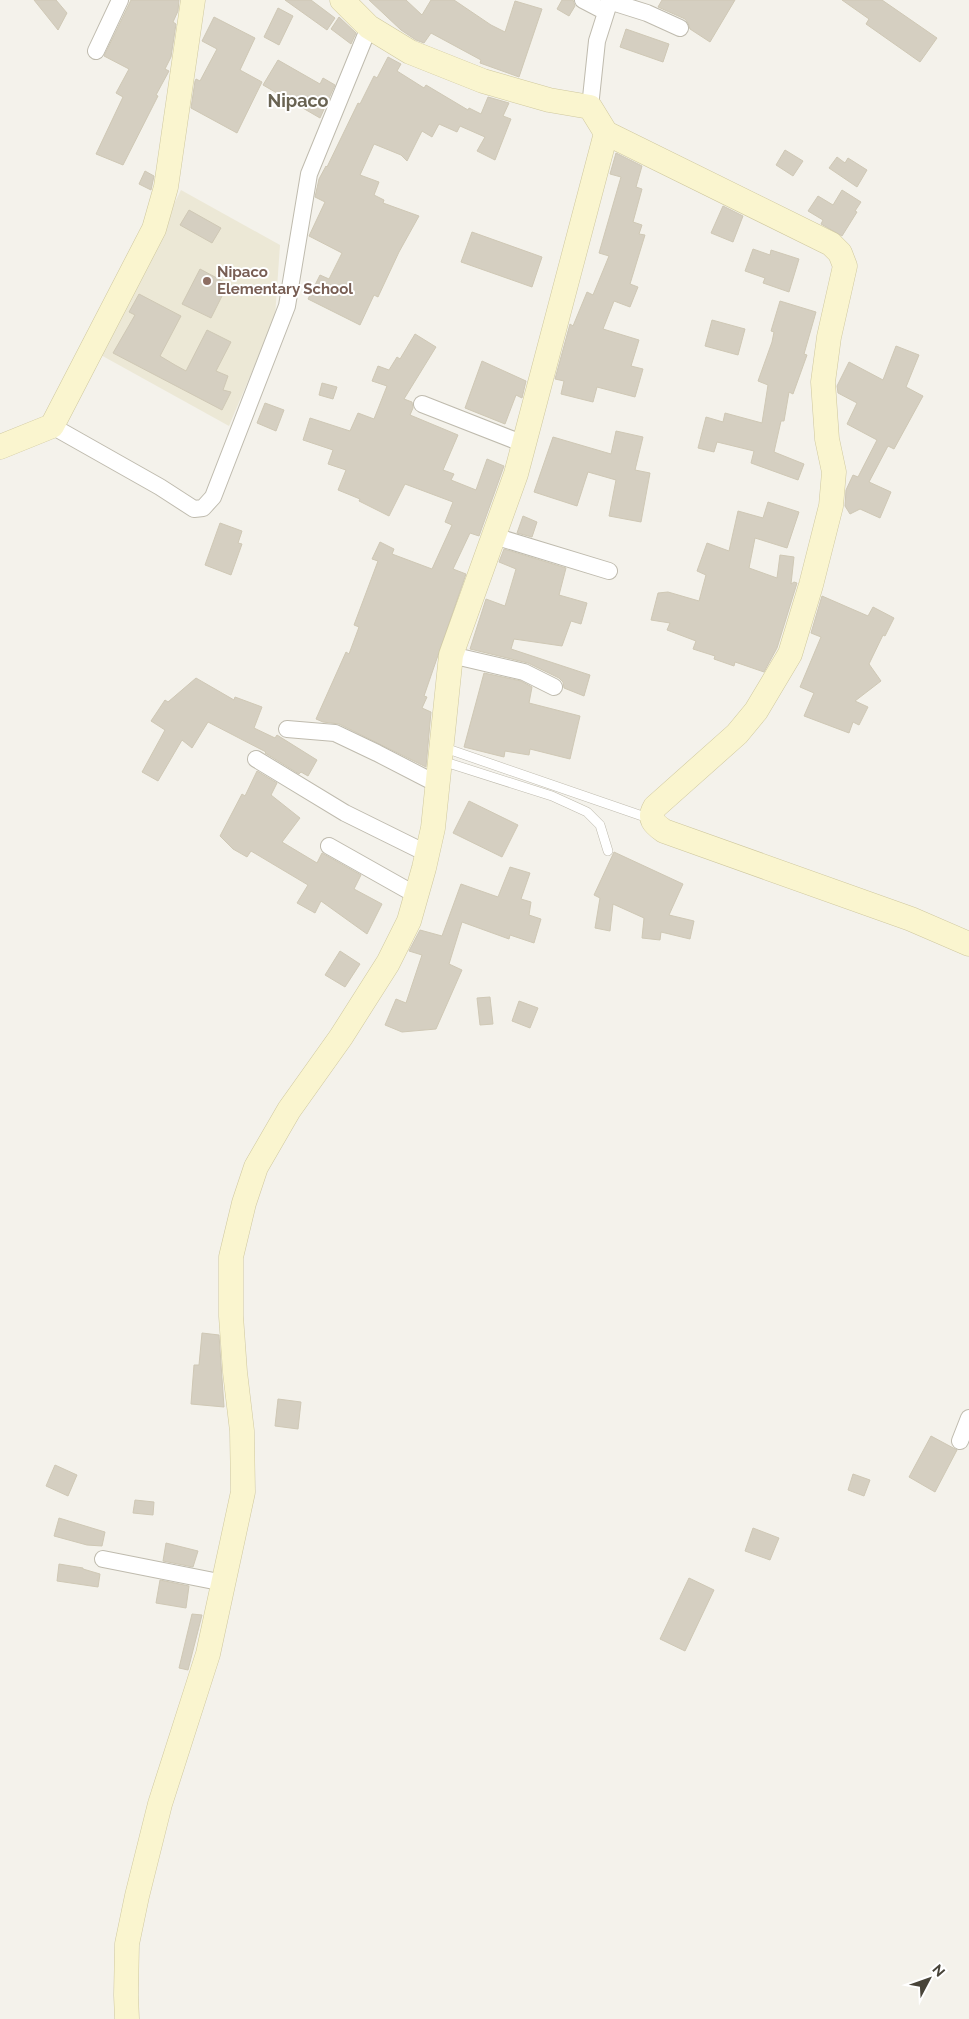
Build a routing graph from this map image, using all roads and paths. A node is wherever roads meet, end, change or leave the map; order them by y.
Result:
1 (120, 0) edge
2 (193, 0) edge
3 (342, 0) edge
4 (584, 0) edge
5 (609, 4) edge
6 (369, 27) junction
7 (680, 28) dead end
8 (96, 51) dead end
9 (590, 107) junction
10 (606, 132) junction
11 (422, 404) dead end
12 (52, 426) junction
13 (524, 444) junction
14 (0, 447) edge
15 (494, 536) junction
16 (609, 570) dead end
17 (451, 655) junction
18 (554, 687) dead end
19 (287, 729) dead end
20 (440, 754) junction
21 (256, 759) dead end
22 (437, 784) junction
23 (652, 819) junction
24 (329, 846) dead end
25 (608, 852) dead end
26 (428, 854) junction
27 (416, 895) junction
28 (969, 944) edge
29 (969, 1418) edge
30 (960, 1441) dead end
31 (103, 1559) dead end
32 (224, 1583) junction
33 (128, 2019) edge

1 - 8 street
2 - 12 street
3 - 6 street
4 - 5 street
5 - 7 street
5 - 9 street
6 - 9 street
6 - 12 street
9 - 10 street
10 - 13 street
10 - 23 street
11 - 13 street
12 - 14 street
13 - 15 street
15 - 16 street
15 - 17 street
17 - 18 street
17 - 20 street
19 - 22 street
20 - 22 street
20 - 23 lane
20 - 25 lane
21 - 26 street
22 - 26 street
23 - 28 street
24 - 27 street
26 - 27 street
27 - 32 street
29 - 30 street
31 - 32 street
32 - 33 street

